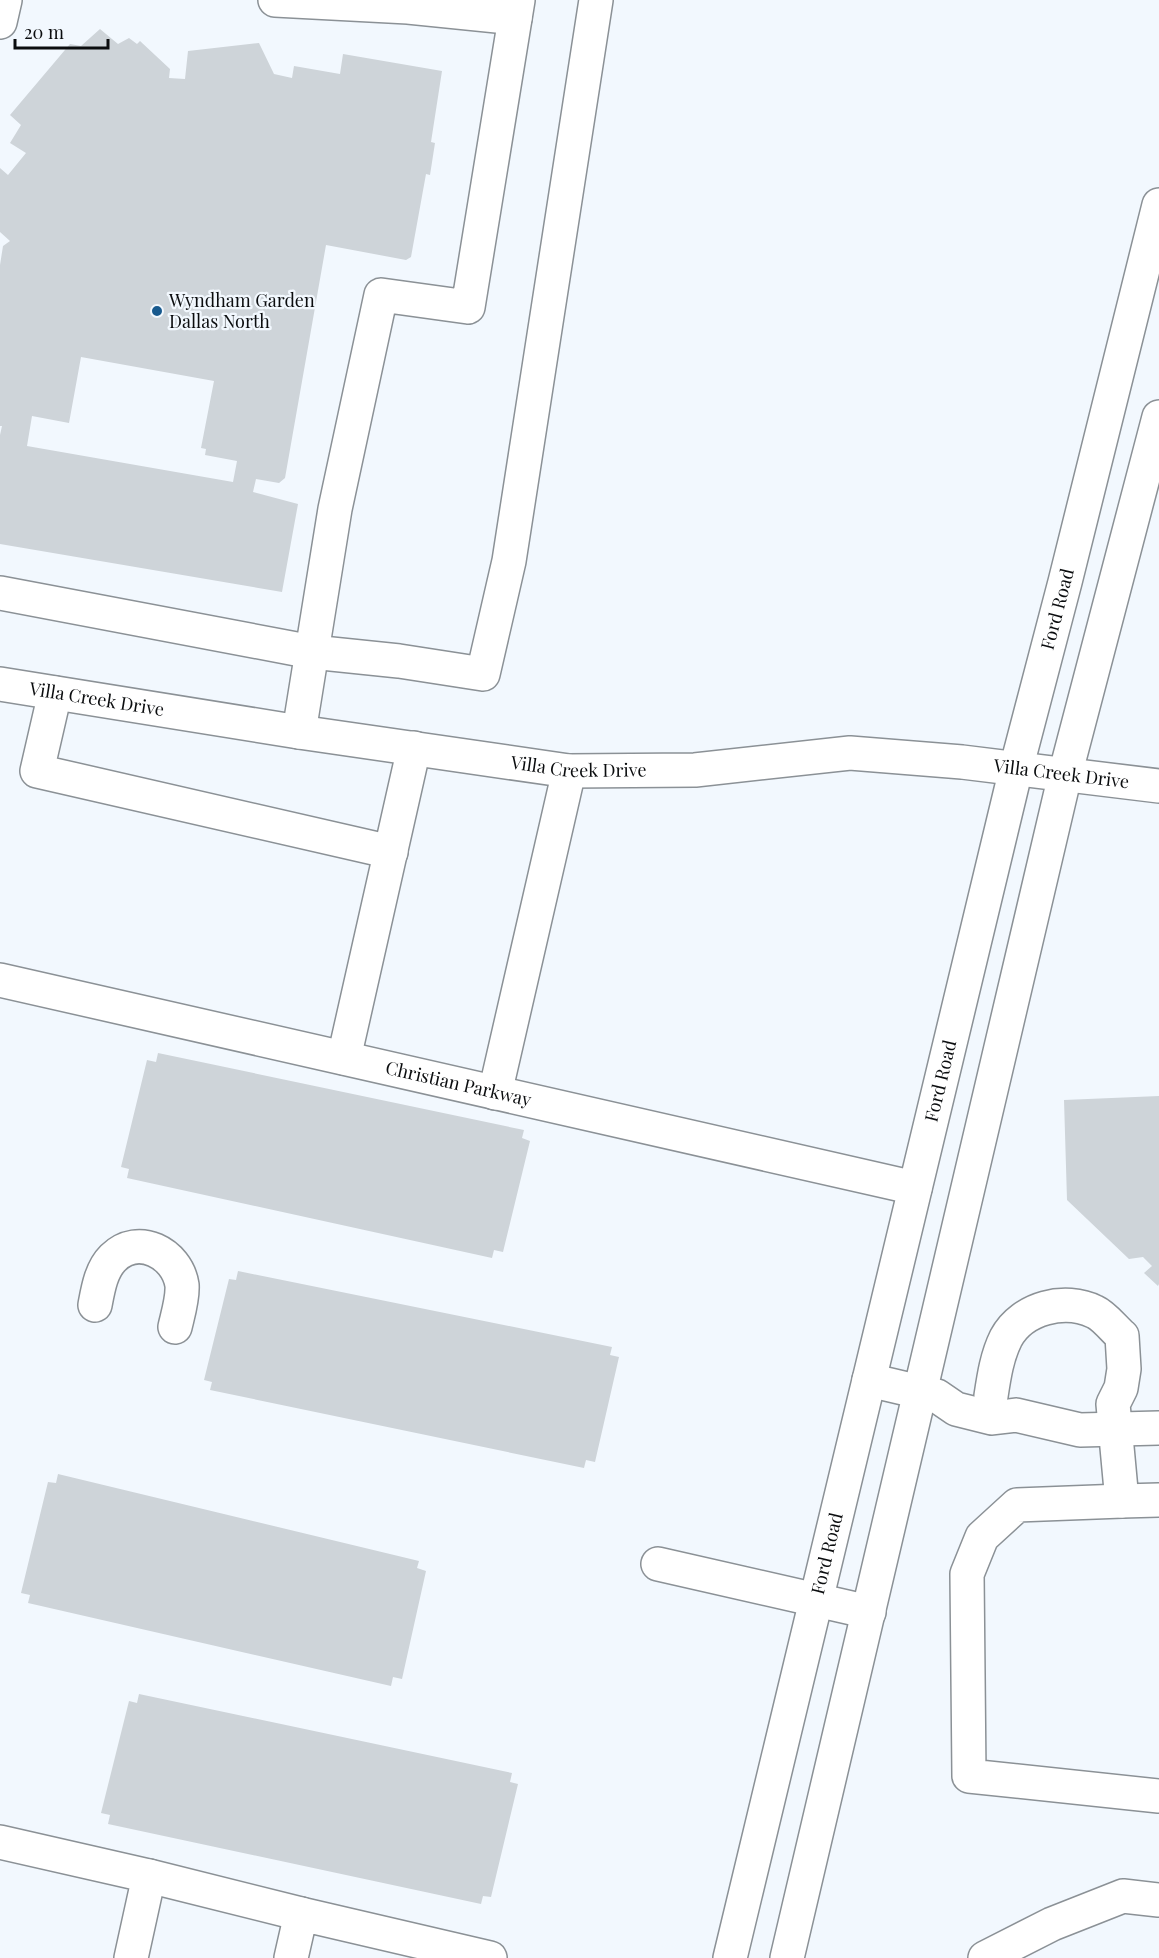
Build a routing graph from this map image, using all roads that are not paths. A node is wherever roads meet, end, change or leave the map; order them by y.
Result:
1 (5, 0) edge
2 (275, 0) edge
3 (596, 0) edge
4 (517, 9) edge
5 (0, 22) edge
6 (1159, 206) edge
7 (1159, 417) edge
8 (1150, 492) edge
9 (0, 593) edge
10 (312, 652) junction
11 (0, 684) edge
12 (55, 693) junction
13 (299, 732) junction
14 (414, 748) junction
15 (1016, 769) junction
16 (569, 771) junction
17 (1065, 775) junction
18 (1159, 786) edge
19 (391, 852) junction
20 (0, 980) edge
21 (344, 1058) junction
22 (495, 1093) junction
23 (915, 1188) junction
24 (95, 1305) dead end
25 (175, 1327) dead end
26 (869, 1380) junction
27 (929, 1394) junction
28 (1003, 1406) junction
29 (1159, 1428) edge
30 (1115, 1429) junction
31 (1159, 1500) edge
32 (1122, 1501) junction
33 (658, 1564) dead end
34 (816, 1600) junction
35 (868, 1612) junction
36 (1159, 1796) edge
37 (0, 1842) edge
38 (149, 1876) junction
39 (1159, 1900) edge
40 (301, 1914) junction
41 (131, 1958) edge
42 (291, 1958) edge
43 (490, 1958) edge
44 (730, 1958) edge
45 (787, 1958) edge
46 (984, 1958) edge

1 - 5 street
2 - 4 street
3 - 10 street
4 - 10 street
6 - 15 street, Ford Road
7 - 8 street
8 - 17 street
9 - 10 street
10 - 13 street
11 - 12 street, Villa Creek Drive
12 - 13 street, Villa Creek Drive
12 - 19 street
13 - 14 street, Villa Creek Drive
14 - 16 street, Villa Creek Drive
14 - 19 street
15 - 16 street, Villa Creek Drive
15 - 17 street, Villa Creek Drive
15 - 23 street, Ford Road
16 - 22 street
17 - 18 street, Villa Creek Drive
17 - 27 street
19 - 21 street
20 - 21 street, Christian Parkway
21 - 22 street, Christian Parkway
22 - 23 street, Christian Parkway
23 - 26 street, Ford Road
24 - 25 street
26 - 27 street
26 - 34 street, Ford Road
27 - 28 street
27 - 35 street
28 - 30 street
28 - 30 street
29 - 30 street
30 - 32 street
31 - 32 street
32 - 36 street
33 - 34 street
34 - 35 street
34 - 44 street, Ford Road
35 - 45 street
37 - 38 street
38 - 40 street
38 - 41 street
39 - 46 street
40 - 42 street
40 - 43 street

